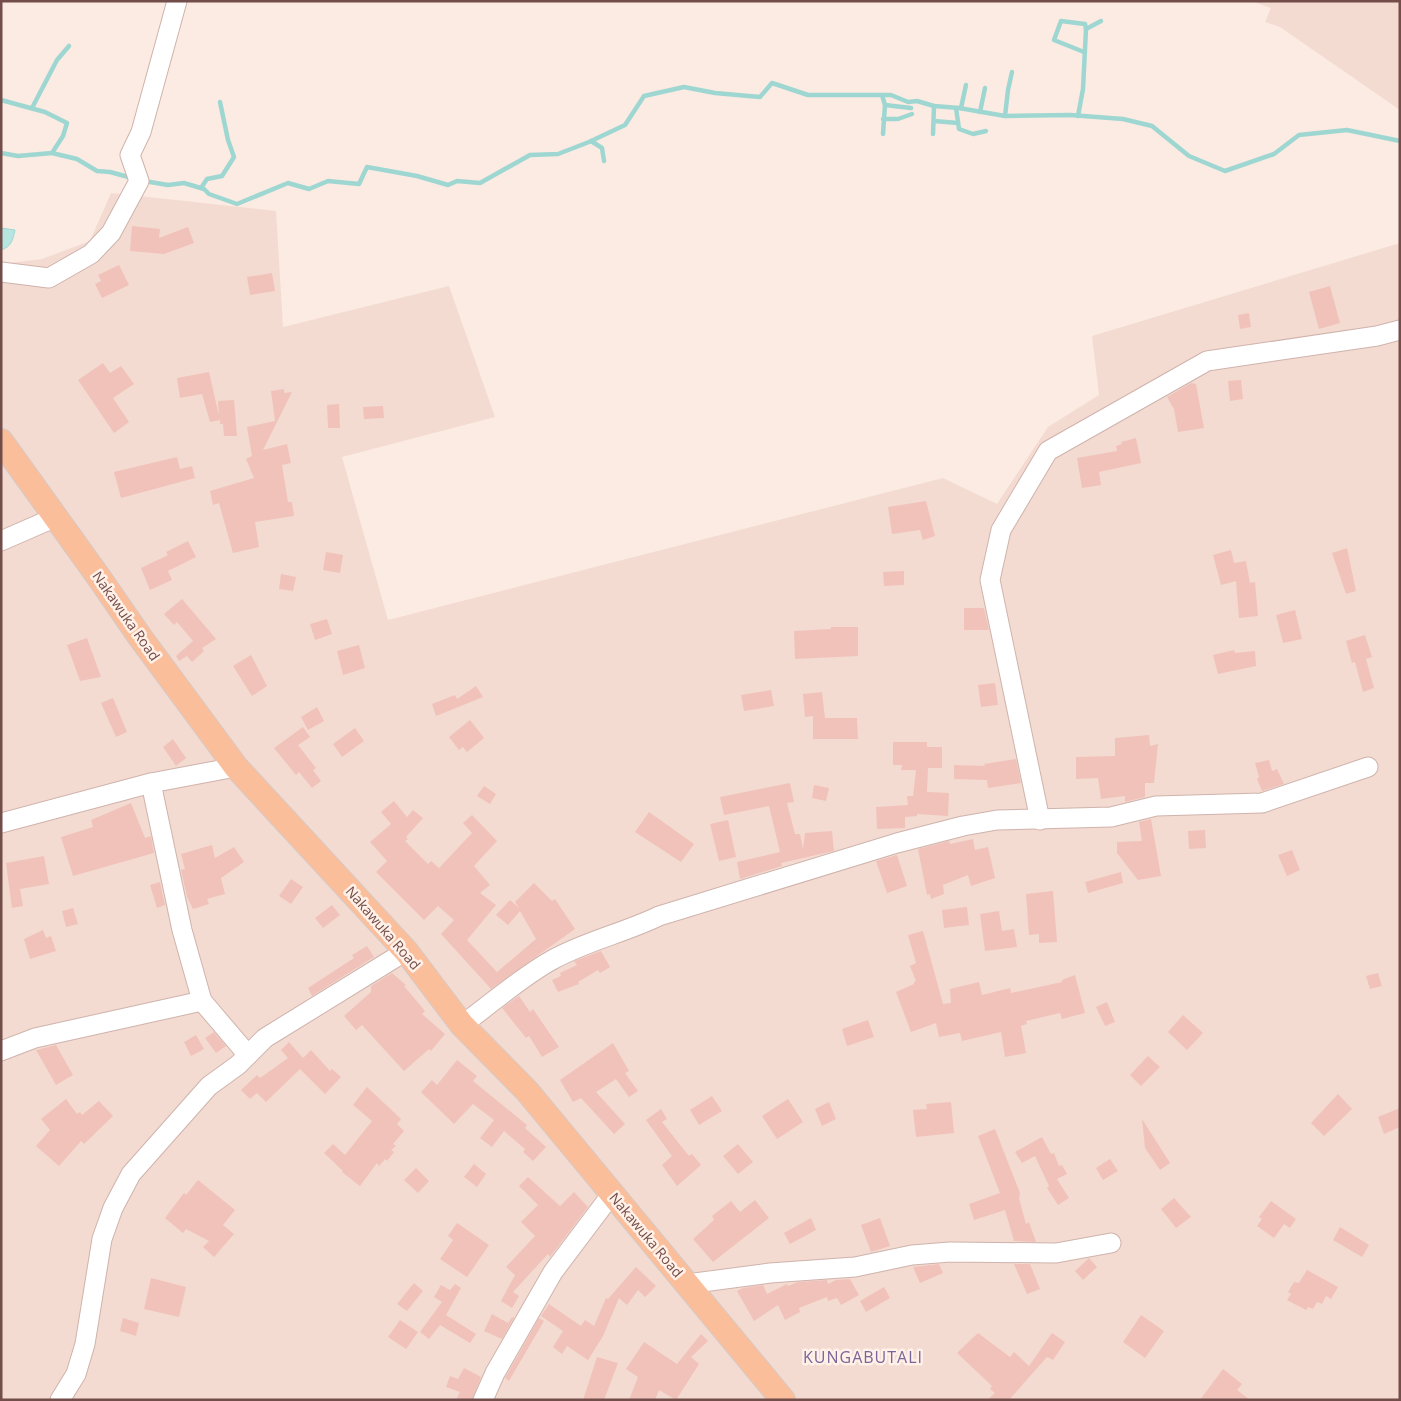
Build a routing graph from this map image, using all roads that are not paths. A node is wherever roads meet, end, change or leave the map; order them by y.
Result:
1 (177, 1) edge
2 (1, 272) edge
3 (1400, 330) edge
4 (1, 441) edge
5 (56, 517) junction
6 (1, 541) edge
7 (236, 767) junction
8 (1368, 767) dead end
9 (150, 783) junction
10 (1040, 820) junction
11 (1, 823) edge
12 (406, 951) junction
13 (202, 1001) junction
14 (462, 1025) junction
15 (1, 1051) edge
16 (248, 1055) junction
17 (611, 1194) junction
18 (1111, 1242) dead end
19 (687, 1284) junction
20 (60, 1400) edge
21 (483, 1400) edge
22 (783, 1400) edge

1 - 2 street
3 - 10 street
4 - 5 main road, Nakawuka Road
5 - 6 street
5 - 7 main road, Nakawuka Road
7 - 9 street
7 - 12 main road, Nakawuka Road
8 - 10 street
9 - 11 street
9 - 13 street
10 - 14 street
12 - 14 main road, Nakawuka Road
12 - 16 street
13 - 15 street
13 - 16 street
14 - 17 main road, Nakawuka Road
16 - 20 street
17 - 19 main road, Nakawuka Road
17 - 21 street
18 - 19 street
19 - 22 main road, Nakawuka Road

